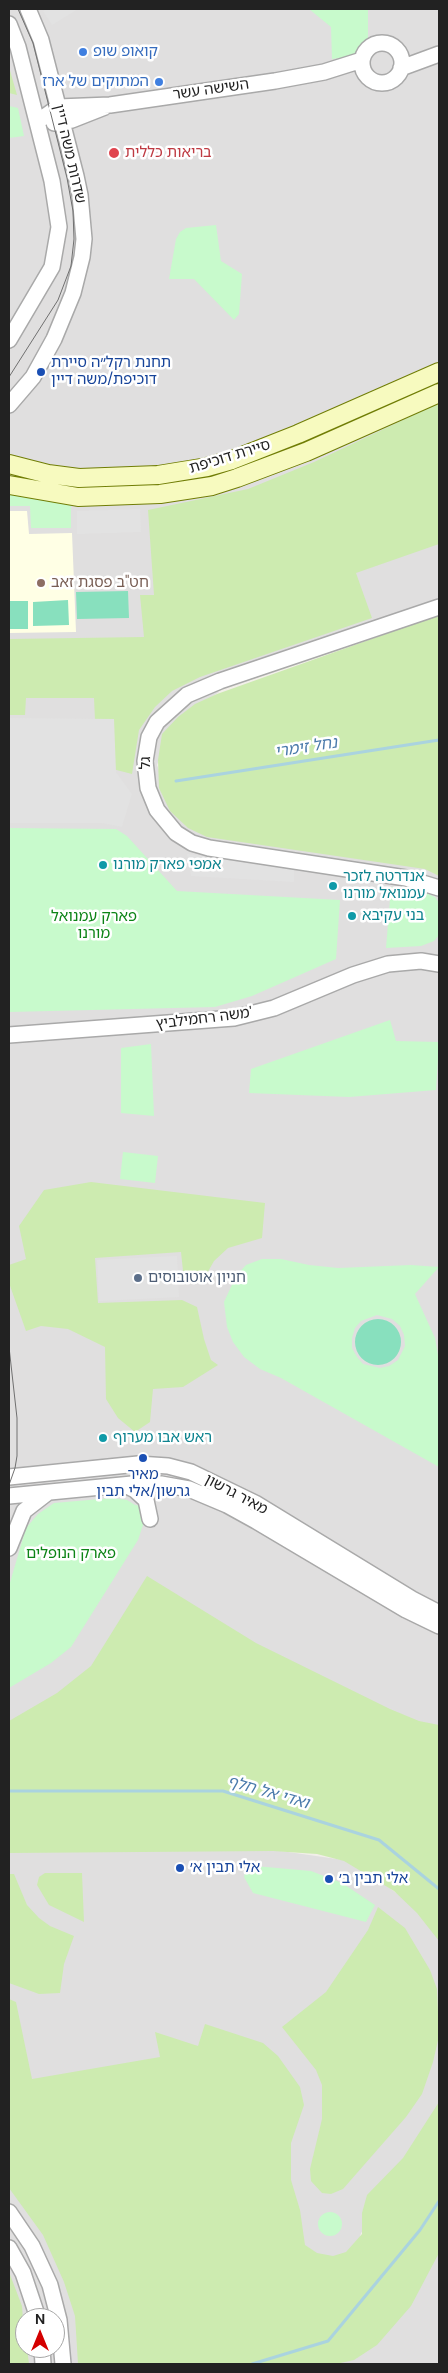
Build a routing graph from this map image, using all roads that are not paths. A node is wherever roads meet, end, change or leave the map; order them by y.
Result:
1 (28, 9) edge
2 (9, 24) edge
3 (398, 52) junction
4 (439, 53) edge
5 (362, 60) junction
6 (401, 68) junction
7 (312, 75) junction
8 (366, 75) junction
9 (110, 105) junction
10 (58, 107) junction
11 (37, 122) junction
12 (62, 122) junction
13 (9, 340) edge
14 (439, 372) edge
15 (439, 393) edge
16 (9, 405) edge
17 (9, 455) edge
18 (15, 466) edge
19 (9, 485) edge
20 (439, 607) edge
21 (439, 888) edge
22 (439, 954) edge
23 (421, 961) junction
24 (439, 964) edge
25 (9, 1035) edge
26 (16, 1476) edge
27 (124, 1484) junction
28 (49, 1492) junction
29 (9, 1495) edge
30 (150, 1518) dead end
31 (9, 1548) edge
32 (439, 1613) edge
33 (439, 1626) edge
34 (9, 2212) edge
35 (9, 2248) edge
36 (35, 2308) edge
37 (63, 2364) edge

1 - 10 street, שדרות משה דיין
2 - 11 street, שדרות משה דיין
3 - 4 street
3 - 5 street
3 - 6 street
4 - 6 street
5 - 7 street, השישה עשר
5 - 8 street
6 - 8 street
7 - 8 street, השישה עשר
7 - 9 street, השישה עשר
9 - 10 street, השישה עשר
9 - 12 street, השישה עשר
10 - 11 street
10 - 12 street, שדרות משה דיין
11 - 12 street, השישה עשר
11 - 13 street, שדרות משה דיין
12 - 16 street, שדרות משה דיין
14 - 18 main road, סיירת דוכיפת
15 - 19 main road, סיירת דוכיפת
17 - 18 main road
20 - 21 street, גל
22 - 23 street, משה רחמילביץ'
23 - 24 street, משה רחמילביץ'
23 - 25 street, משה רחמילביץ'
26 - 29 street
26 - 32 street, מאיר גרשון
27 - 28 street, מאיר גרשון
27 - 30 street
27 - 33 street, מאיר גרשון
28 - 29 street, מאיר גרשון
28 - 31 street
34 - 37 street
35 - 36 street

